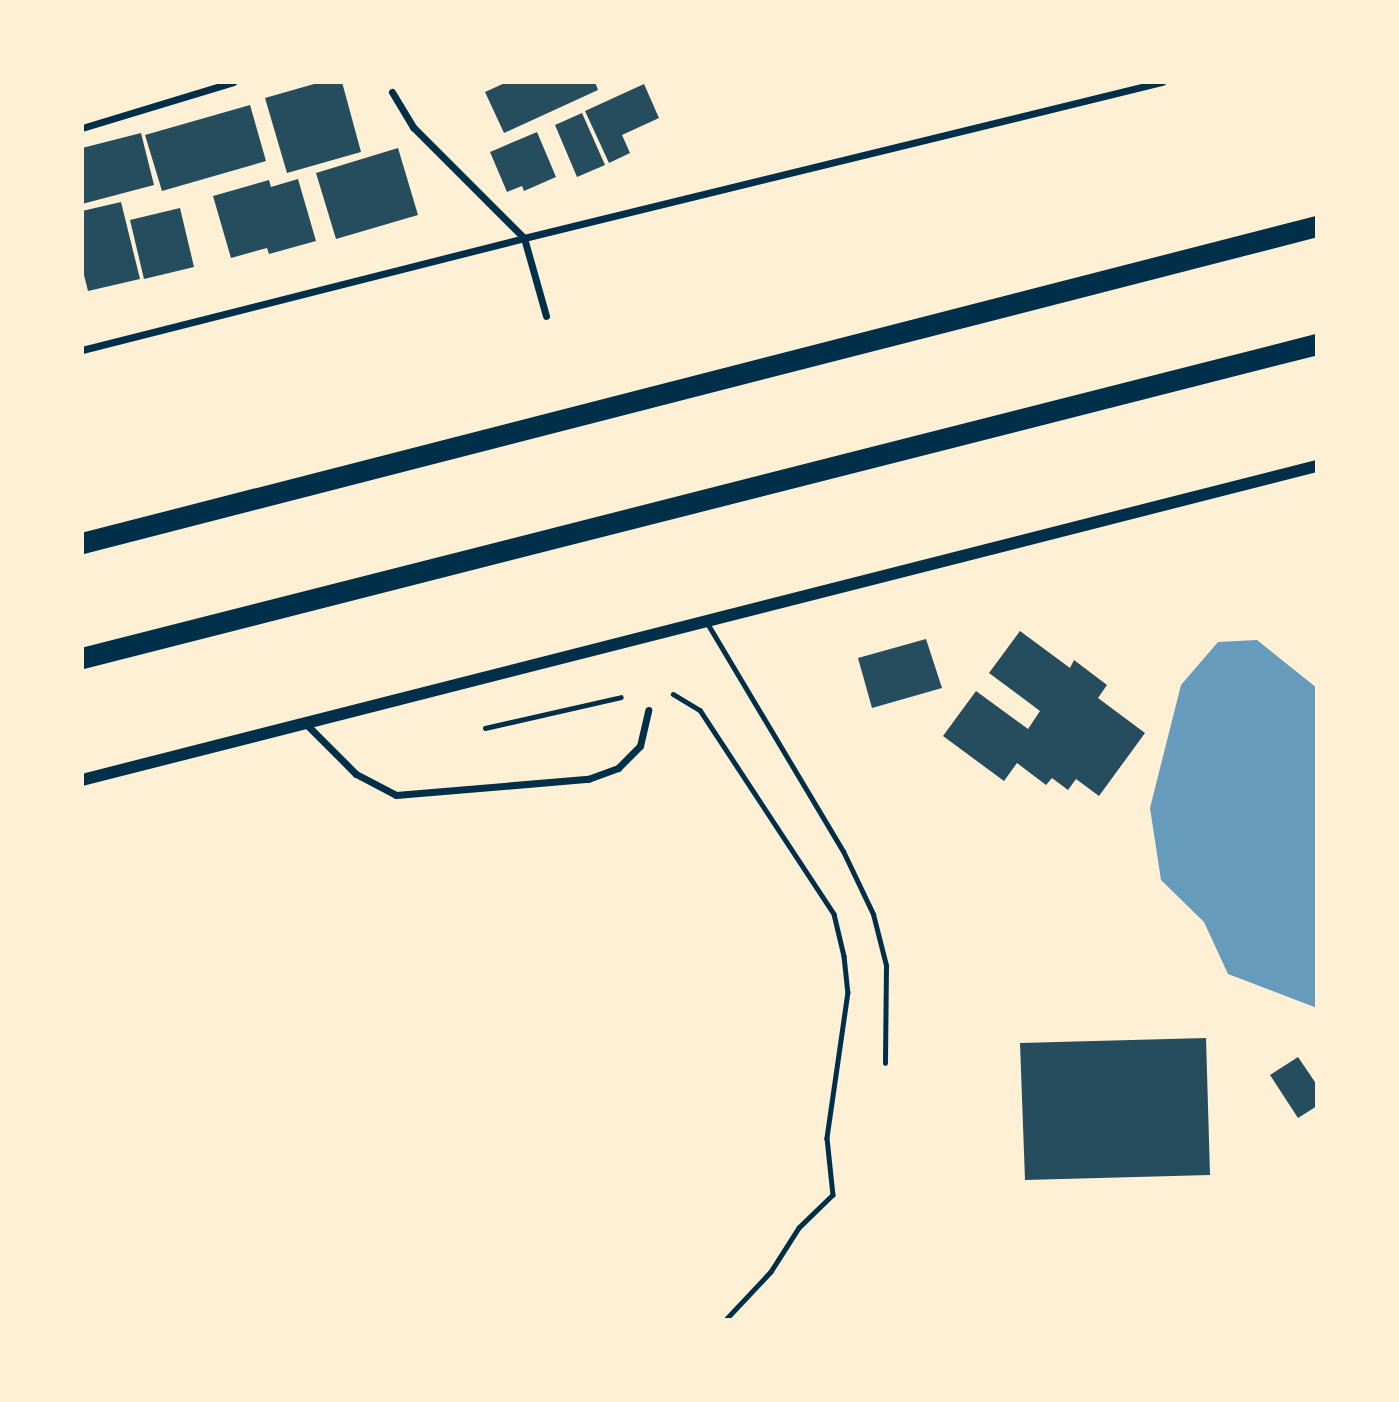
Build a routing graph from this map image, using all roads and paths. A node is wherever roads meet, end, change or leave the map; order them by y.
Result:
1 (233, 82) edge
2 (1163, 82) edge
3 (392, 92) dead end
4 (82, 128) edge
5 (1317, 226) edge
6 (524, 238) junction
7 (546, 316) dead end
8 (1317, 344) edge
9 (82, 351) edge
10 (1317, 466) edge
11 (82, 543) edge
12 (706, 620) junction
13 (82, 658) edge
14 (662, 688) dead end
15 (634, 694) dead end
16 (648, 710) dead end
17 (305, 723) junction
18 (485, 728) dead end
19 (82, 780) edge
20 (885, 1063) dead end
21 (726, 1320) edge

1 - 4 street
2 - 6 street
3 - 6 street
5 - 11 highway
6 - 7 street
6 - 9 street
8 - 13 highway
10 - 12 street
12 - 17 street
12 - 20 lane
14 - 21 path
15 - 18 path
16 - 17 street
17 - 19 street

